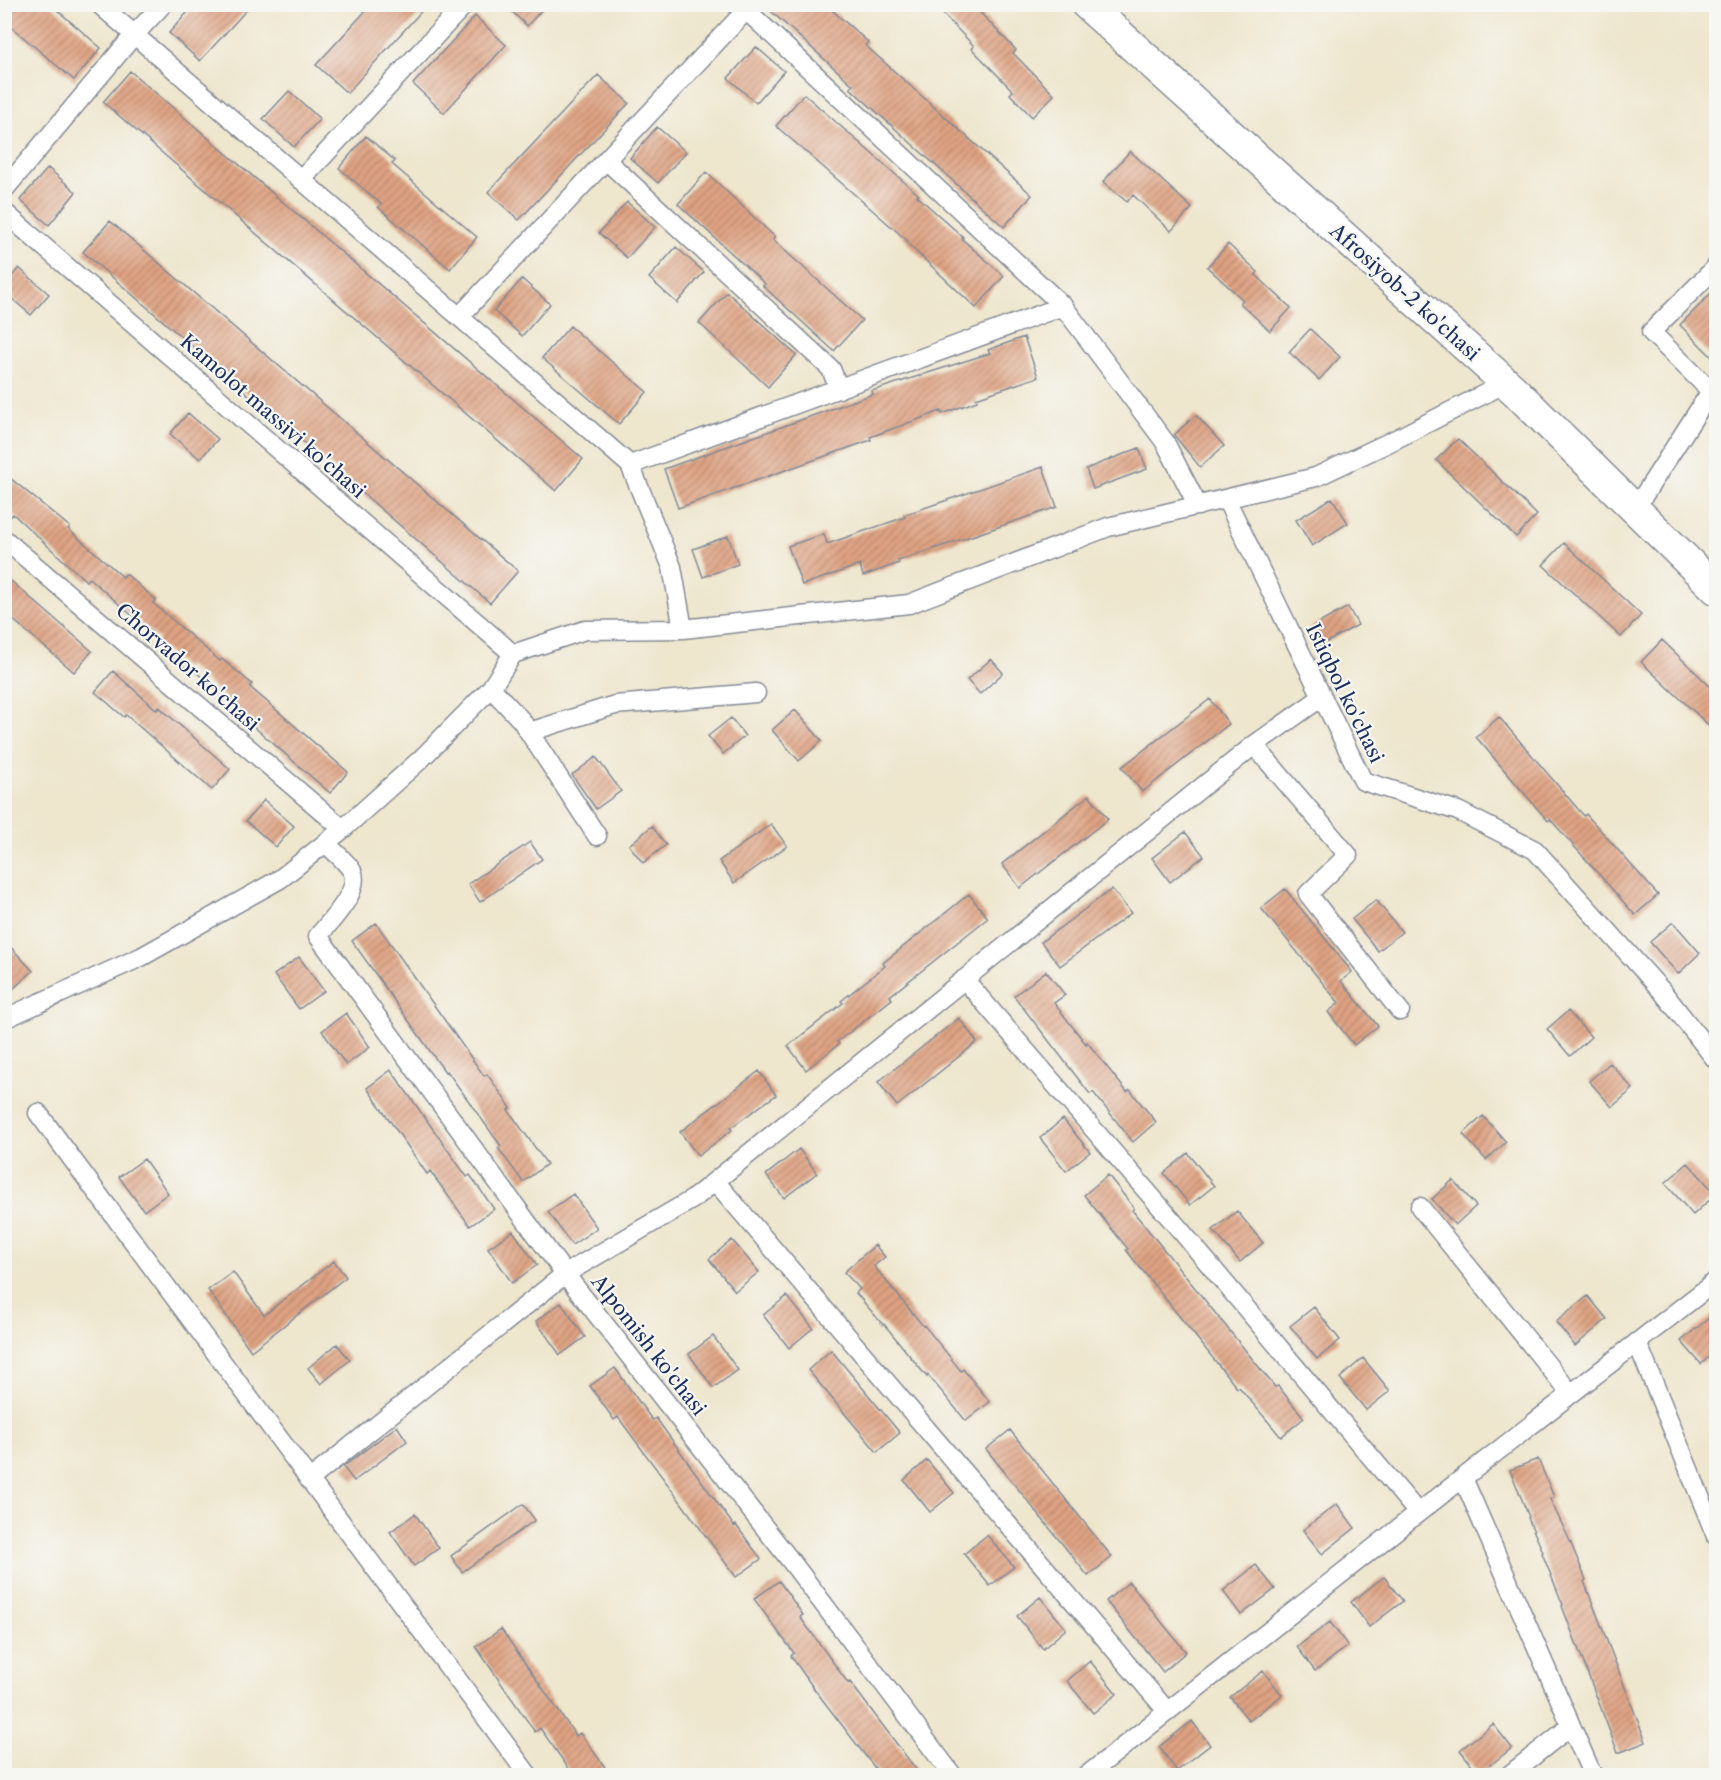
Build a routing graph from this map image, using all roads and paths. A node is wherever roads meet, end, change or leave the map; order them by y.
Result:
1 (99, 4) edge
2 (163, 4) edge
3 (465, 4) edge
4 (1086, 4) edge
5 (749, 8) edge
6 (134, 35) junction
7 (606, 160) junction
8 (301, 180) junction
9 (4, 190) edge
10 (4, 212) edge
11 (1716, 267) edge
12 (1063, 306) junction
13 (459, 317) junction
14 (1506, 383) junction
15 (839, 389) junction
16 (1714, 393) edge
17 (630, 465) junction
18 (1226, 499) junction
19 (1198, 506) junction
20 (1635, 508) junction
21 (4, 539) edge
22 (1716, 589) edge
23 (683, 629) junction
24 (513, 654) junction
25 (491, 688) junction
26 (756, 693) dead end
27 (1322, 697) junction
28 (525, 726) junction
29 (1254, 745) junction
30 (343, 829) junction
31 (597, 836) dead end
32 (331, 849) junction
33 (964, 979) junction
34 (1400, 1011) dead end
35 (4, 1019) edge
36 (1716, 1060) edge
37 (38, 1113) dead end
38 (715, 1181) junction
39 (1420, 1207) dead end
40 (565, 1274) junction
41 (1716, 1281) edge
42 (1637, 1342) junction
43 (1571, 1394) junction
44 (1463, 1478) junction
45 (309, 1480) junction
46 (1418, 1513) junction
47 (1716, 1536) edge
48 (1167, 1712) junction
49 (1571, 1726) junction
50 (530, 1776) edge
51 (953, 1776) edge
52 (1086, 1776) edge
53 (1508, 1776) edge
54 (1593, 1776) edge

1 - 6 street
2 - 6 street
3 - 8 street
4 - 14 main road, Afrosiyob-2 ko'chasi
5 - 7 street
5 - 12 street
6 - 8 street
6 - 9 street
7 - 13 street
7 - 15 street
8 - 13 street
10 - 24 street, Kamolot massivi ko'chasi
11 - 16 street
12 - 15 street
12 - 19 street
13 - 17 street
14 - 18 street
14 - 20 main road, Afrosiyob-2 ko'chasi
15 - 17 street
16 - 20 street
17 - 23 street
18 - 19 street
18 - 27 street, Istiqbol ko'chasi
19 - 23 street
20 - 22 main road, Afrosiyob-2 ko'chasi
21 - 30 street, Chorvador ko'chasi
23 - 24 street
24 - 25 street
25 - 28 street
25 - 30 street
26 - 28 street
27 - 29 street
27 - 36 street, Istiqbol ko'chasi
28 - 31 street
29 - 33 street
29 - 34 street
30 - 32 street
32 - 35 street
32 - 40 street, Alpomish ko'chasi
33 - 38 street
33 - 46 street
37 - 45 street
38 - 40 street
38 - 48 street
39 - 43 street
40 - 45 street
40 - 51 street, Alpomish ko'chasi
41 - 42 street
42 - 43 street
42 - 47 street
43 - 44 street
44 - 46 street
44 - 49 street
45 - 50 street
46 - 48 street
48 - 52 street
49 - 53 street
49 - 54 street

